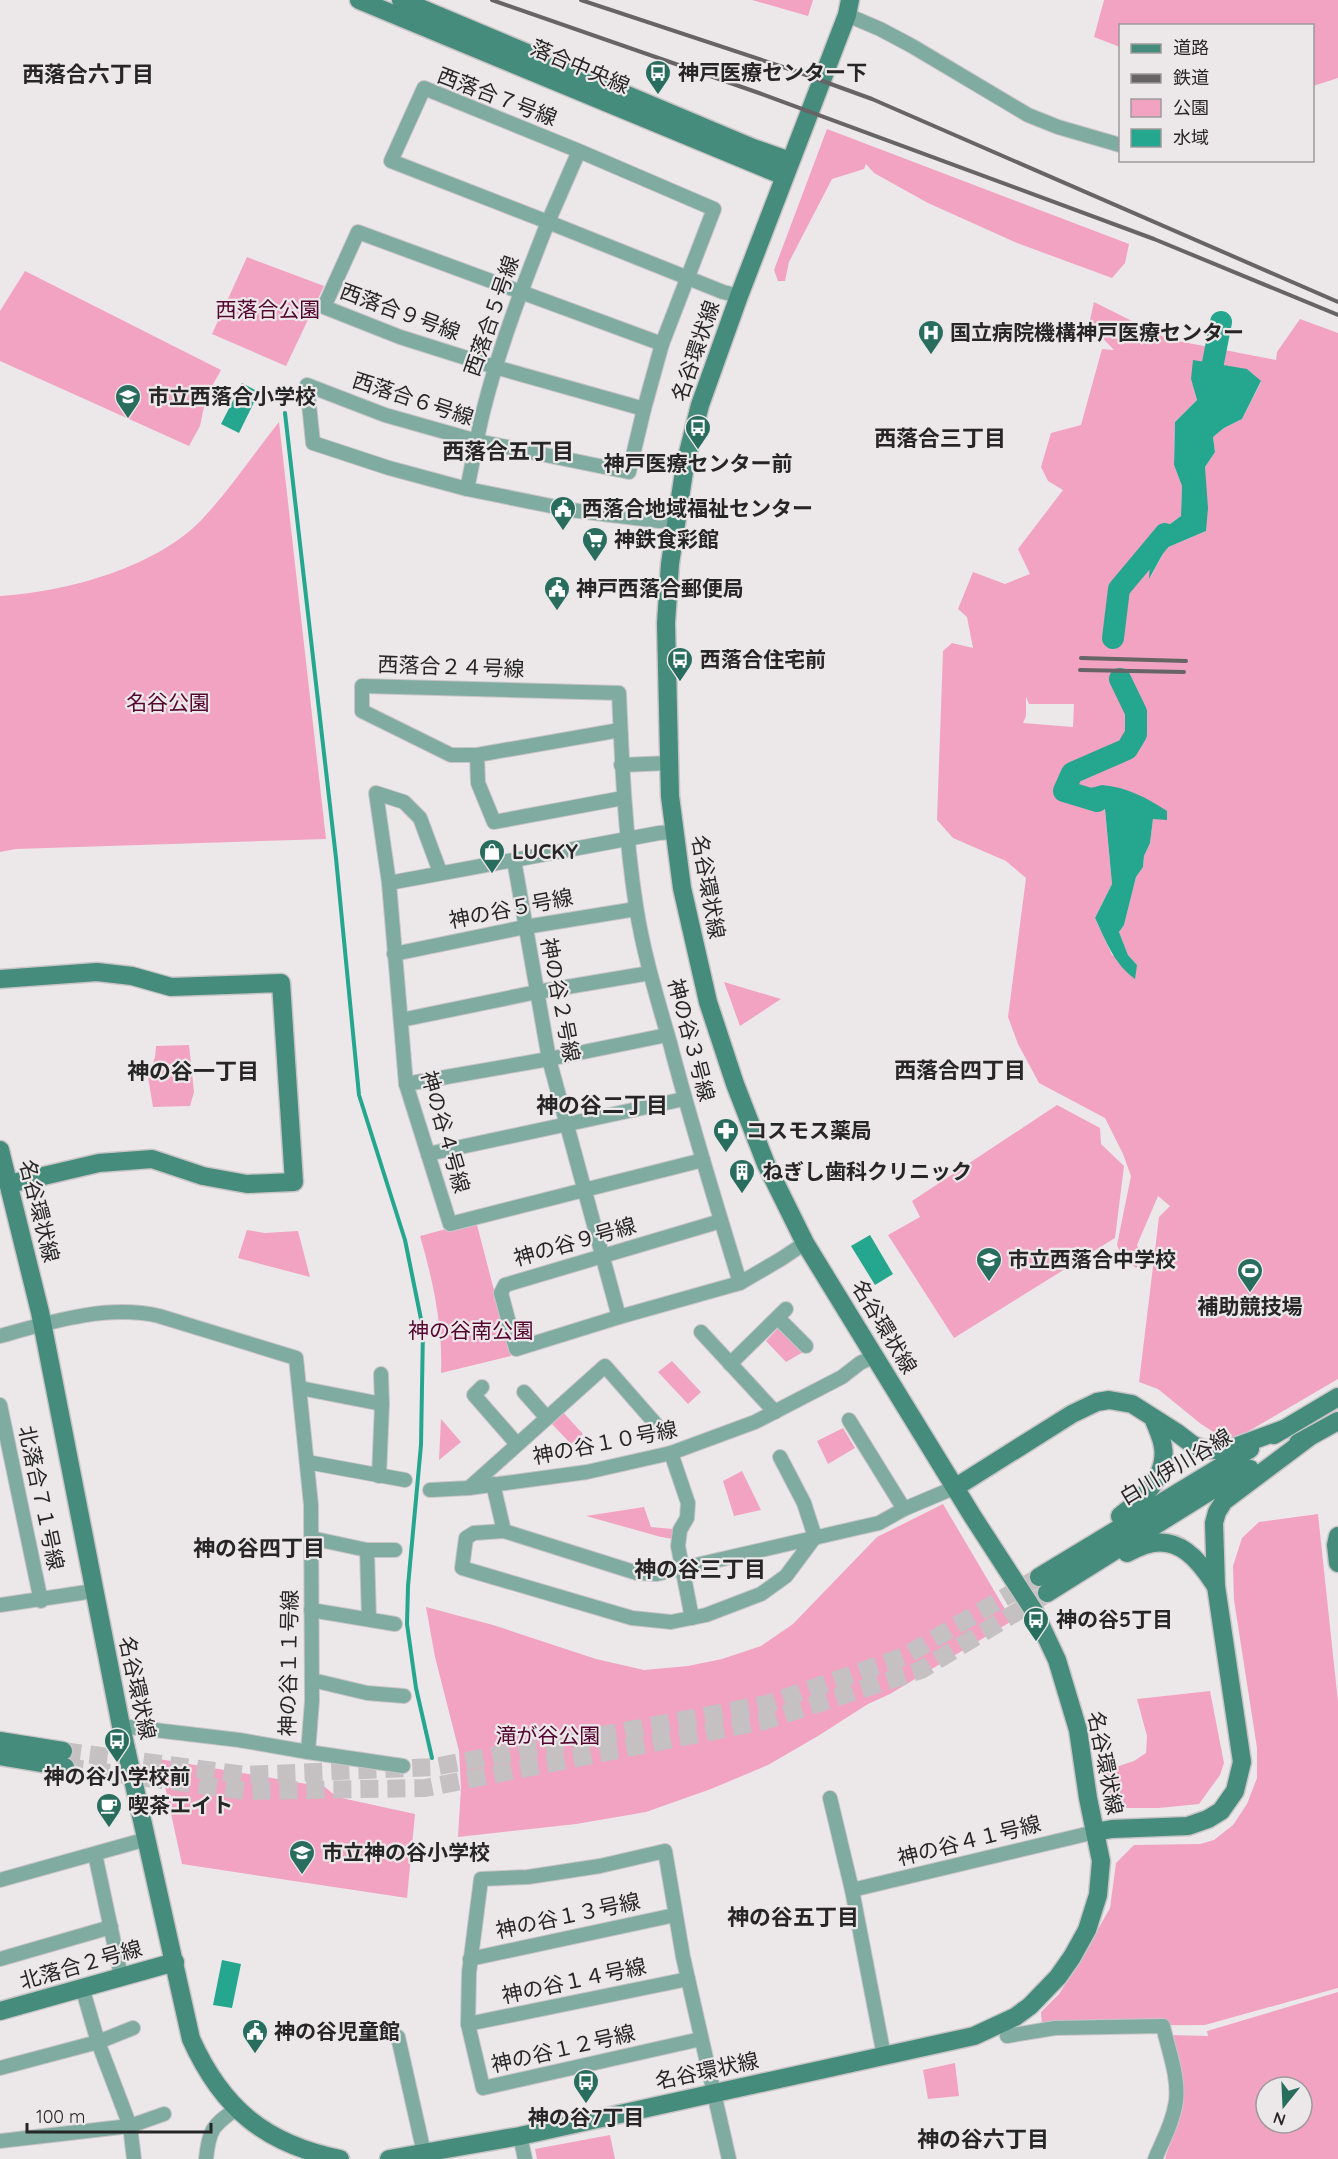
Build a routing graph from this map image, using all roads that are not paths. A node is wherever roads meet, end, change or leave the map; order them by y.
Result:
1 (359, 0) edge
2 (401, 0) edge
3 (849, 8) edge
4 (1119, 145) edge
5 (579, 151) junction
6 (787, 168) junction
7 (548, 222) junction
8 (687, 277) junction
9 (520, 292) junction
10 (739, 296) junction
11 (662, 344) junction
12 (495, 367) junction
13 (644, 409) junction
14 (477, 441) junction
15 (467, 489) junction
16 (675, 520) junction
17 (620, 730) junction
18 (477, 755) junction
19 (669, 763) junction
20 (621, 765) junction
21 (623, 798) junction
22 (675, 832) junction
23 (627, 840) junction
24 (514, 860) junction
25 (440, 872) junction
26 (389, 882) junction
27 (636, 909) junction
28 (525, 927) junction
29 (394, 954) junction
30 (650, 973) junction
31 (0, 979) edge
32 (537, 992) junction
33 (401, 1020) junction
34 (667, 1035) junction
35 (549, 1059) junction
36 (406, 1084) junction
37 (684, 1099) junction
38 (566, 1125) junction
39 (0, 1149) edge
40 (428, 1154) junction
41 (703, 1160) junction
42 (9, 1184) junction
43 (584, 1191) junction
44 (721, 1221) junction
45 (805, 1243) junction
46 (602, 1256) junction
47 (740, 1283) junction
48 (620, 1317) junction
49 (43, 1324) junction
50 (701, 1332) dead end
51 (0, 1336) edge
52 (806, 1346) dead end
53 (875, 1356) junction
54 (730, 1364) junction
55 (381, 1374) dead end
56 (482, 1387) dead end
57 (300, 1388) junction
58 (524, 1392) dead end
59 (1338, 1397) edge
60 (382, 1404) junction
61 (0, 1409) edge
62 (775, 1412) junction
63 (547, 1418) junction
64 (849, 1420) dead end
65 (1154, 1420) junction
66 (1338, 1421) edge
67 (1284, 1429) junction
68 (661, 1430) dead end
69 (1308, 1438) junction
70 (518, 1444) junction
71 (671, 1453) junction
72 (780, 1457) dead end
73 (307, 1462) junction
74 (15, 1475) junction
75 (379, 1476) junction
76 (0, 1479) edge
77 (405, 1480) dead end
78 (493, 1484) junction
79 (956, 1487) junction
80 (469, 1488) junction
81 (430, 1490) dead end
82 (904, 1509) junction
83 (504, 1531) junction
84 (1338, 1536) edge
85 (815, 1537) junction
86 (310, 1538) junction
87 (367, 1550) junction
88 (395, 1550) dead end
89 (1060, 1563) junction
90 (1338, 1563) edge
91 (1093, 1565) junction
92 (683, 1569) junction
93 (1039, 1577) tunnel mouth
94 (1216, 1586) junction
95 (94, 1591) junction
96 (1047, 1593) tunnel mouth
97 (41, 1601) junction
98 (0, 1605) edge
99 (311, 1610) junction
100 (692, 1618) junction
101 (369, 1619) junction
102 (395, 1624) dead end
103 (312, 1680) junction
104 (404, 1696) dead end
105 (121, 1726) junction
106 (0, 1741) edge
107 (308, 1752) junction
108 (0, 1756) edge
109 (404, 1766) dead end
110 (830, 1798) dead end
111 (1095, 1832) junction
112 (147, 1839) junction
113 (94, 1854) junction
114 (0, 1880) edge
115 (852, 1890) junction
116 (675, 1914) junction
117 (111, 1927) junction
118 (0, 1959) edge
119 (470, 1959) junction
120 (175, 1962) junction
121 (121, 1976) junction
122 (688, 1979) junction
123 (82, 1987) junction
124 (0, 2011) edge
125 (468, 2025) junction
126 (133, 2028) dead end
127 (1007, 2036) dead end
128 (398, 2037) dead end
129 (701, 2039) junction
130 (98, 2042) junction
131 (884, 2056) junction
132 (0, 2068) edge
133 (714, 2092) junction
134 (236, 2109) junction
135 (164, 2114) dead end
136 (130, 2126) junction
137 (520, 2136) junction
138 (0, 2141) edge
139 (424, 2153) junction
140 (134, 2159) edge
141 (206, 2159) edge
142 (340, 2159) edge
143 (389, 2159) edge
144 (525, 2159) edge
145 (729, 2159) edge
146 (1155, 2159) edge

1 - 6 street, 落合中央線
2 - 6 street, 落合中央線
3 - 4 street
3 - 6 street, 名谷環状線
5 - 7 street, 西落合５号線
5 - 7 street, 西落合７号線
5 - 8 street, 西落合７号線
6 - 10 street, 名谷環状線
7 - 8 street
7 - 9 street, 西落合５号線
8 - 10 street
8 - 11 street, 西落合６号線
9 - 11 street, 西落合９号線
9 - 12 street, 西落合５号線
9 - 12 street, 西落合９号線
10 - 16 street, 名谷環状線
11 - 13 street, 西落合６号線
12 - 13 street, 西落合９号線
12 - 14 street, 西落合５号線
13 - 14 street, 西落合６号線
14 - 15 street, 西落合５号線
14 - 15 street, 西落合６号線
15 - 16 street
16 - 19 street, 名谷環状線
17 - 18 street, 西落合２４号線
17 - 18 street, 西落合２４号線
17 - 20 street, 西落合２４号線
18 - 21 street
19 - 20 street
19 - 22 street, 名谷環状線
20 - 21 street, 西落合２４号線
21 - 23 street, 西落合２４号線
22 - 23 street
22 - 45 street, 名谷環状線
23 - 24 street
23 - 27 street, 神の谷３号線
24 - 25 street
24 - 28 street, 神の谷２号線
25 - 26 street
25 - 26 street, 神の谷４号線
26 - 29 street, 神の谷４号線
27 - 28 street, 神の谷５号線
27 - 30 street, 神の谷３号線
28 - 29 street, 神の谷５号線
28 - 32 street, 神の谷２号線
29 - 33 street, 神の谷４号線
30 - 32 street
30 - 34 street, 神の谷３号線
31 - 42 street
32 - 33 street
32 - 35 street, 神の谷２号線
33 - 36 street, 神の谷４号線
34 - 35 street
34 - 37 street, 神の谷３号線
35 - 36 street
35 - 38 street, 神の谷２号線
36 - 40 street, 神の谷４号線
37 - 38 street
37 - 41 street, 神の谷３号線
38 - 40 street
38 - 43 street, 神の谷２号線
39 - 42 street, 名谷環状線
40 - 43 street, 神の谷４号線
41 - 43 street, 神の谷４号線
41 - 44 street, 神の谷３号線
42 - 49 street, 名谷環状線
43 - 46 street, 神の谷２号線
44 - 46 street, 神の谷９号線
44 - 47 street, 神の谷３号線
45 - 47 street
45 - 53 street, 名谷環状線
46 - 48 street, 神の谷２号線
46 - 48 street, 神の谷９号線
47 - 48 street
49 - 51 street
49 - 57 street, 神の谷１１号線
49 - 95 street, 名谷環状線
50 - 54 street
52 - 54 street
53 - 62 street, 神の谷１０号線
53 - 79 street, 名谷環状線
54 - 62 street
55 - 60 street
56 - 70 street
57 - 60 street
57 - 73 street, 神の谷１１号線
58 - 63 street
59 - 67 street, 白川伊川谷線
60 - 75 street
61 - 74 street, 北落合７１号線
62 - 71 street, 神の谷１０号線
63 - 68 street
63 - 70 street
64 - 82 street
65 - 67 street
65 - 79 street
65 - 89 street
66 - 69 street, 白川伊川谷線
67 - 89 street, 白川伊川谷線
69 - 91 street, 白川伊川谷線
69 - 94 street
70 - 80 street
71 - 78 street, 神の谷１０号線
71 - 92 street
72 - 85 street
73 - 75 street
73 - 86 street, 神の谷１１号線
74 - 76 street
74 - 97 street, 北落合７１号線
75 - 77 street
78 - 80 street, 神の谷１０号線
78 - 83 street
79 - 82 street
79 - 111 street, 名谷環状線
80 - 81 street, 神の谷１０号線
82 - 85 street
83 - 92 street
83 - 100 street
84 - 90 street
85 - 92 street
85 - 100 street
86 - 87 street
86 - 99 street, 神の谷１１号線
87 - 88 street
87 - 101 street
89 - 93 street, 白川伊川谷線
91 - 94 street
91 - 96 street, 白川伊川谷線
92 - 100 street
94 - 111 street
95 - 97 street
95 - 105 street, 名谷環状線
97 - 98 street
99 - 101 street
99 - 103 street, 神の谷１１号線
101 - 102 street
103 - 104 street
103 - 107 street, 神の谷１１号線
105 - 107 street, 神の谷１１号線
105 - 112 street, 名谷環状線
106 - 108 street
107 - 109 street
110 - 115 street
111 - 115 street, 神の谷４１号線
111 - 131 street, 名谷環状線
112 - 113 street
112 - 120 street, 名谷環状線
113 - 114 street
113 - 117 street
115 - 131 street
116 - 119 street, 神の谷１３号線
116 - 119 street, 神の谷１２号線
116 - 122 street, 神の谷１２号線
117 - 118 street
117 - 121 street
119 - 125 street, 神の谷１２号線
120 - 121 street, 北落合２号線
120 - 134 street, 名谷環状線
121 - 123 street, 北落合２号線
122 - 125 street, 神の谷１４号線
122 - 129 street, 神の谷１２号線
123 - 124 street, 北落合２号線
123 - 130 street
125 - 129 street, 神の谷１２号線
126 - 130 street
127 - 146 street
128 - 139 street
129 - 133 street, 神の谷１２号線
130 - 132 street
130 - 136 street
131 - 133 street, 名谷環状線
133 - 137 street, 名谷環状線
133 - 145 street, 神の谷１２号線
134 - 141 street
134 - 142 street, 名谷環状線
135 - 136 street
136 - 138 street
136 - 140 street
137 - 139 street, 名谷環状線
137 - 144 street
139 - 143 street, 名谷環状線

